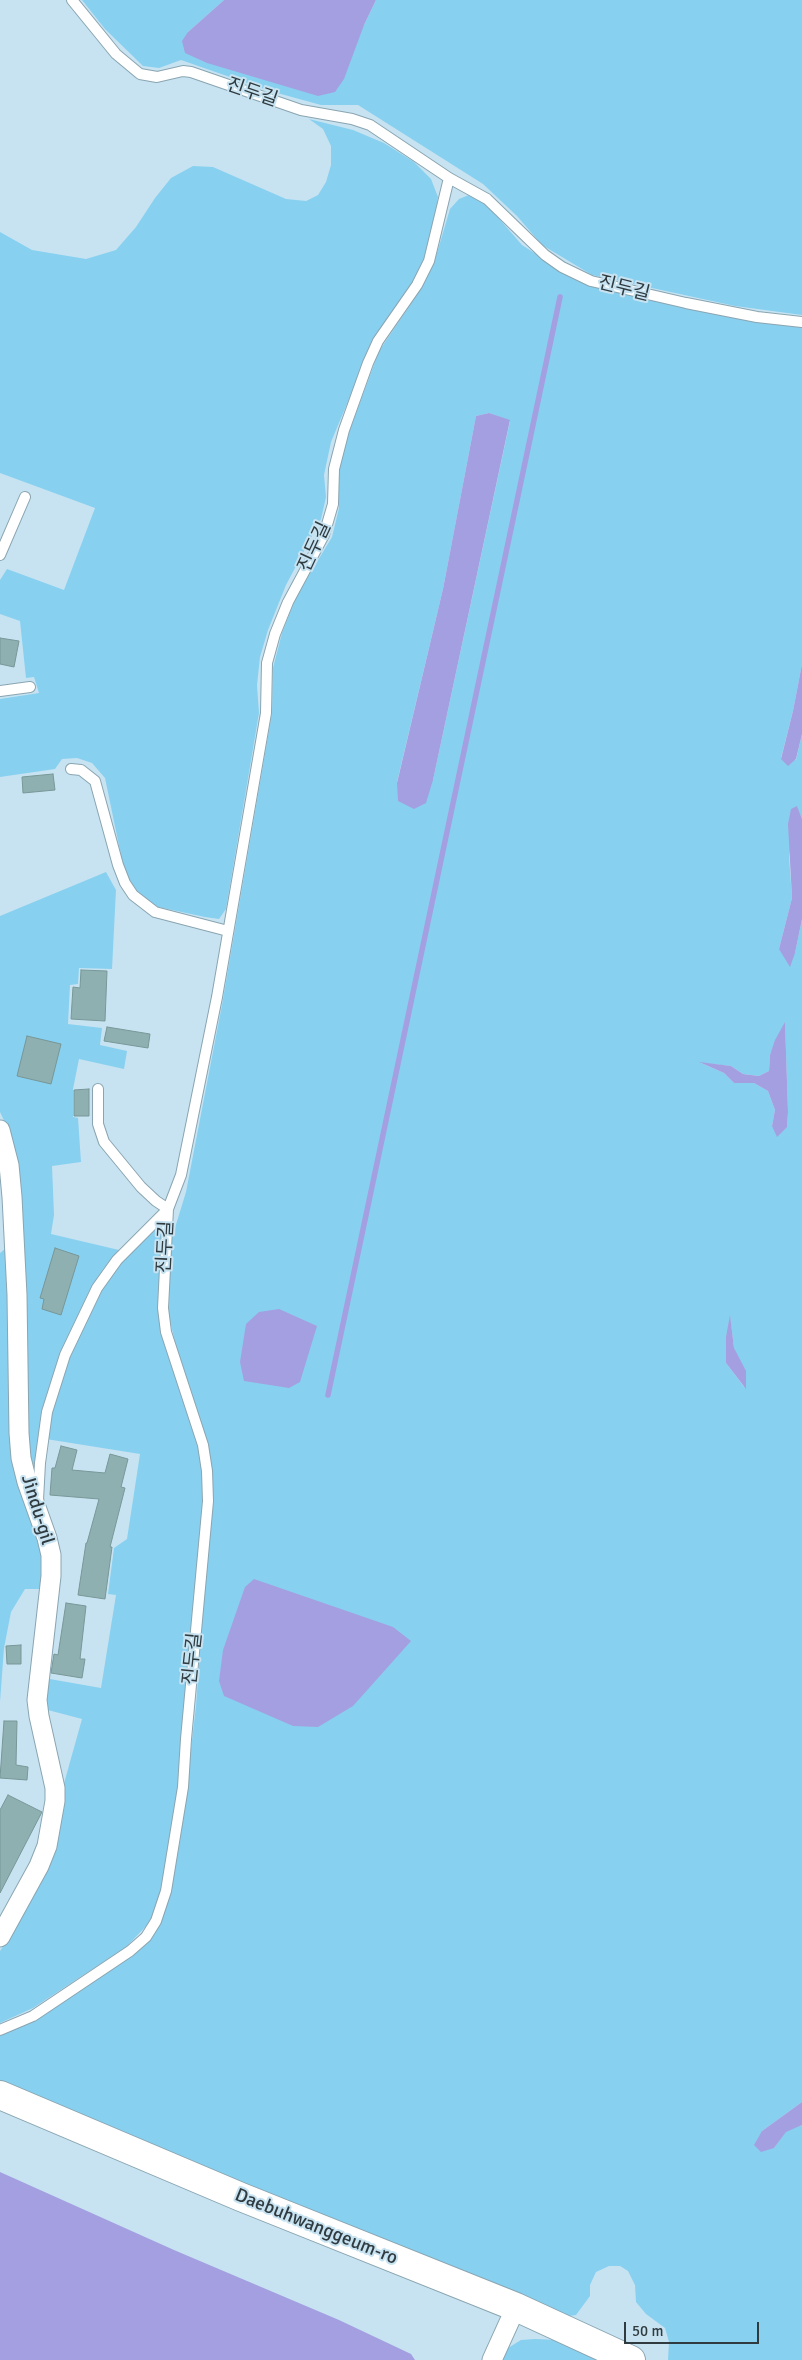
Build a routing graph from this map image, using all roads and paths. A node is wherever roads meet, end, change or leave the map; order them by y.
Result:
1 (72, 0) edge
2 (449, 178) junction
3 (802, 322) edge
4 (25, 497) dead end
5 (0, 554) edge
6 (30, 687) dead end
7 (0, 691) edge
8 (71, 769) dead end
9 (228, 931) junction
10 (98, 1089) dead end
11 (0, 1130) edge
12 (168, 1209) junction
13 (38, 1516) junction
14 (0, 1937) edge
15 (0, 2030) edge
16 (0, 2095) edge
17 (516, 2307) junction
18 (492, 2360) edge
19 (631, 2360) edge

1 - 2 lane, 진두길
2 - 3 lane, 진두길
2 - 9 lane, 진두길
4 - 5 lane
6 - 7 lane
8 - 9 lane
9 - 12 lane, 진두길
10 - 12 lane, 진두길
11 - 13 street, Jindu-gil
12 - 13 lane, 진두길
12 - 15 lane, 진두길
13 - 14 street, Jindu-gil
16 - 17 main road, Daebuhwanggeum-ro
17 - 18 street
17 - 19 main road, Daebuhwanggeum-ro

